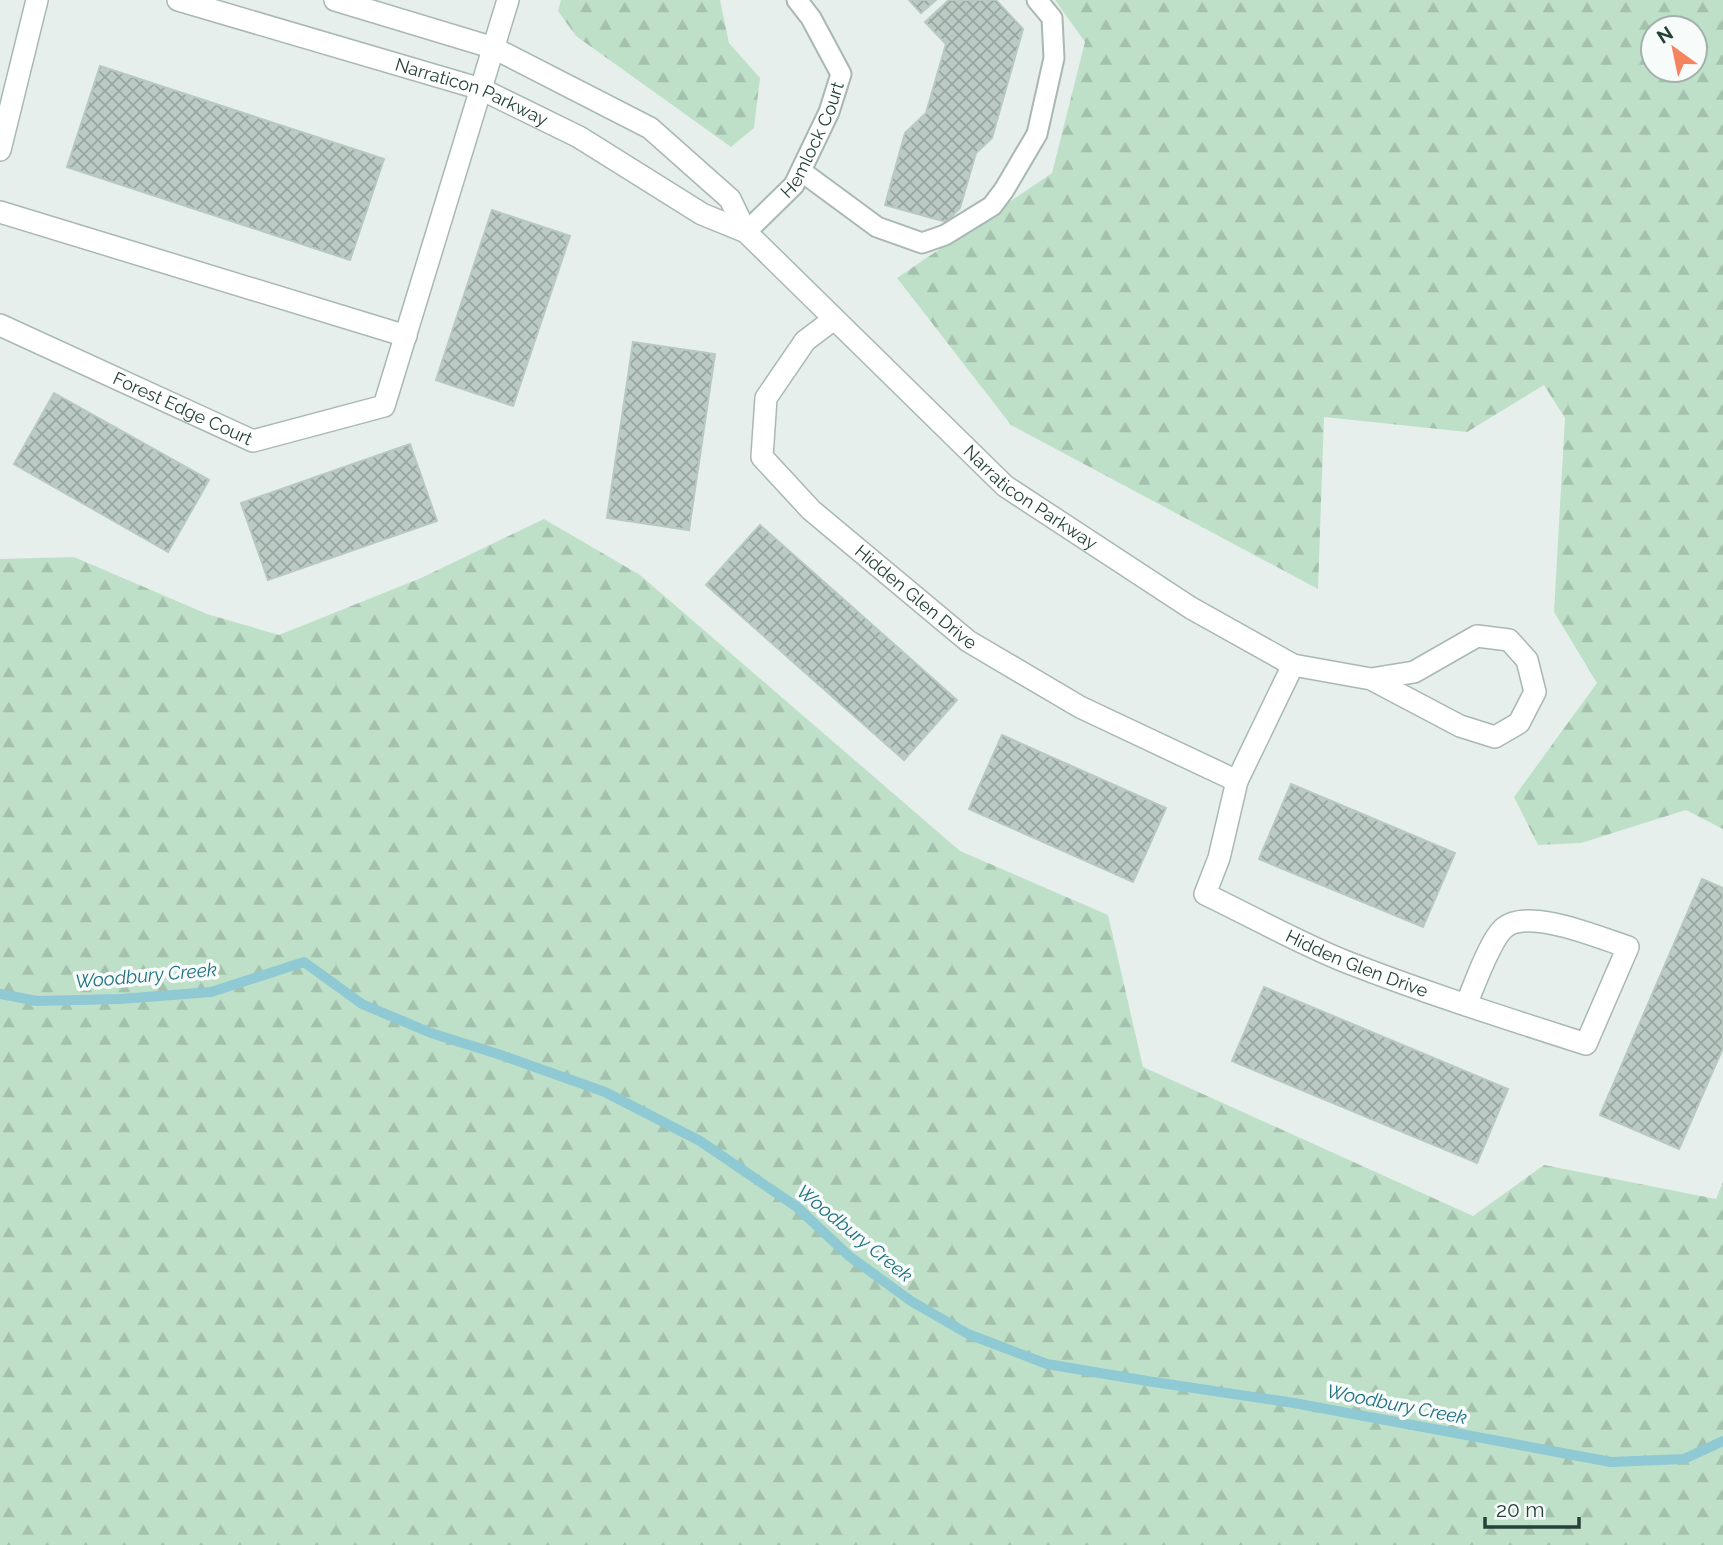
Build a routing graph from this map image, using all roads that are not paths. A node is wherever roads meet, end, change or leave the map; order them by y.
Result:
1 (37, 0) edge
2 (178, 0) edge
3 (335, 0) edge
4 (508, 0) edge
5 (797, 0) edge
6 (1037, 0) edge
7 (494, 48) junction
8 (481, 89) junction
9 (0, 150) edge
10 (801, 171) junction
11 (0, 212) edge
12 (746, 232) junction
13 (834, 319) junction
14 (0, 325) edge
15 (406, 336) junction
16 (1293, 665) junction
17 (1371, 679) junction
18 (1237, 781) junction
19 (1466, 1005) junction

1 - 9 street
2 - 8 street, Narraticon Parkway
3 - 7 street, Narraticon Parkway
4 - 7 street, Forest Edge Court
5 - 10 lane, Hemlock Court
6 - 10 lane
7 - 8 street, Forest Edge Court
7 - 12 street, Narraticon Parkway
8 - 12 street, Narraticon Parkway
8 - 15 street, Forest Edge Court
10 - 12 lane, Hemlock Court
11 - 15 street
12 - 13 street, Narraticon Parkway
13 - 16 street, Narraticon Parkway
13 - 18 street, Hidden Glen Drive
14 - 15 street, Forest Edge Court
16 - 17 street, Narraticon Parkway
16 - 18 street, Hidden Glen Drive
17 - 17 street
18 - 19 street, Hidden Glen Drive
19 - 19 street, Hidden Glen Drive

